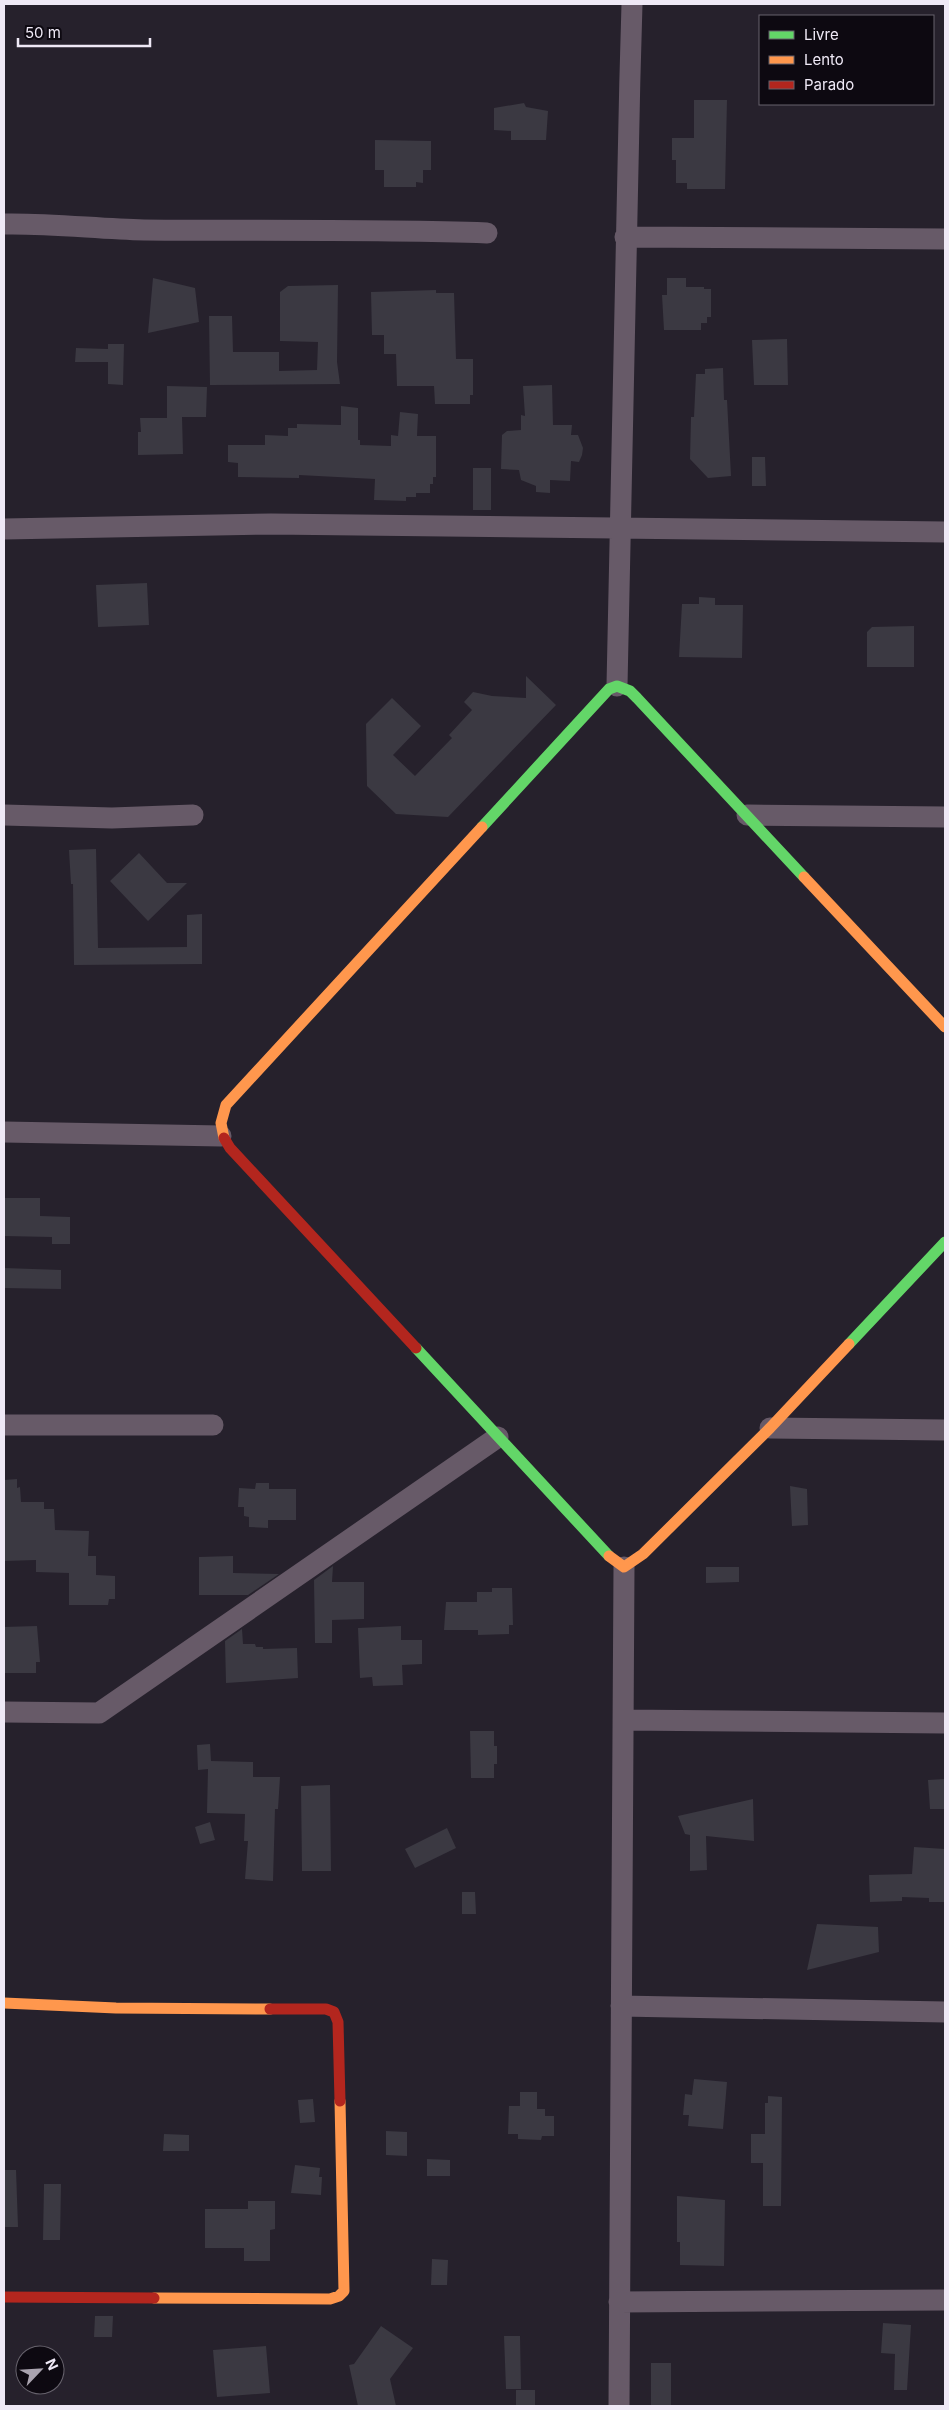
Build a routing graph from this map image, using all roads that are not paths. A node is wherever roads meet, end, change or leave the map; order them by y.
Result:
1 (632, 4) edge
2 (4, 224) edge
3 (487, 233) dead end
4 (625, 237) junction
5 (945, 238) edge
6 (4, 529) edge
7 (622, 529) junction
8 (945, 532) edge
9 (618, 686) junction
10 (193, 814) dead end
11 (4, 815) edge
12 (746, 815) junction
13 (945, 816) edge
14 (945, 1027) edge
15 (4, 1132) edge
16 (221, 1136) junction
17 (945, 1242) edge
18 (4, 1425) edge
19 (212, 1425) dead end
20 (770, 1428) junction
21 (945, 1430) edge
22 (498, 1437) junction
23 (624, 1567) junction
24 (4, 1712) edge
25 (623, 1720) junction
26 (945, 1723) edge
27 (4, 2003) edge
28 (621, 2006) junction
29 (945, 2012) edge
30 (4, 2297) edge
31 (945, 2300) edge
32 (619, 2302) junction
33 (619, 2406) edge

1 - 4 street
2 - 3 street
4 - 5 street
4 - 7 street
6 - 7 street
7 - 8 street
7 - 9 street
9 - 12 street
9 - 16 street
10 - 11 street
12 - 13 street
12 - 14 street
15 - 16 street
16 - 22 street
17 - 20 street
18 - 19 street
20 - 21 street
20 - 23 street
22 - 23 street
22 - 24 street
23 - 25 street
25 - 26 street
25 - 28 street
27 - 30 street
28 - 29 street
28 - 32 street
31 - 32 street
32 - 33 street

